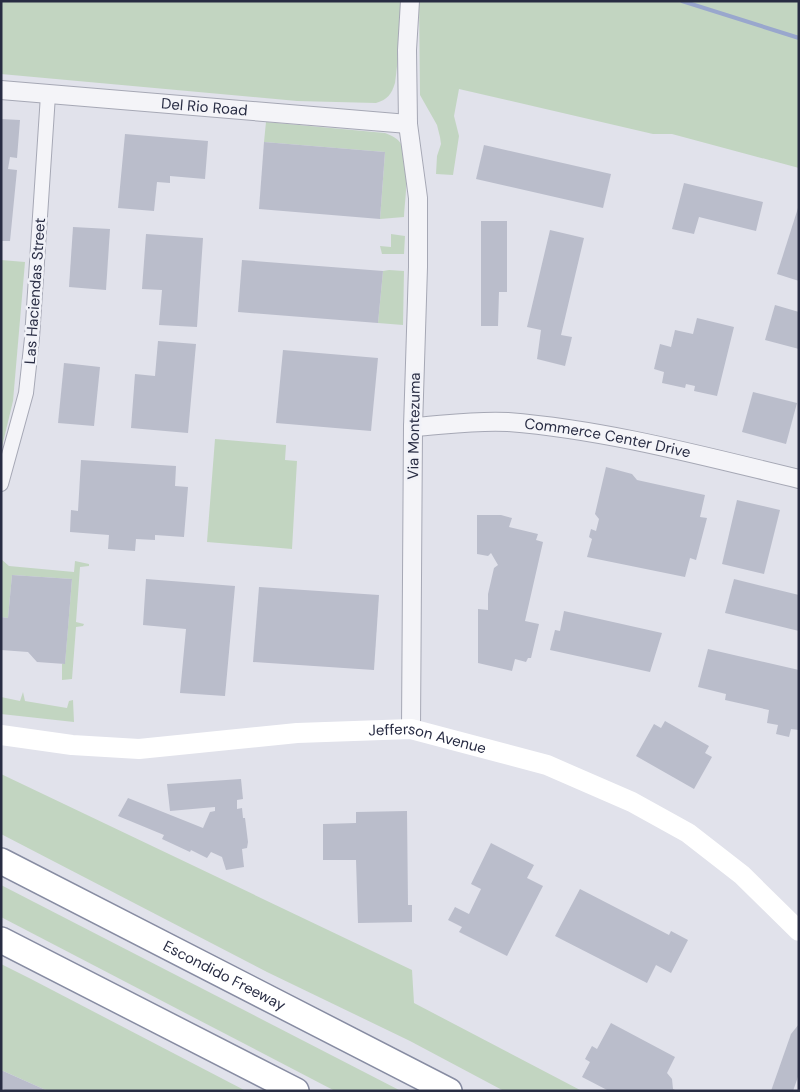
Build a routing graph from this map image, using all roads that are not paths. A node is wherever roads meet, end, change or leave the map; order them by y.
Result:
1 (410, 1) edge
2 (1, 90) edge
3 (48, 94) junction
4 (408, 124) junction
5 (413, 427) junction
6 (799, 479) edge
7 (1, 484) edge
8 (411, 729) junction
9 (1, 735) edge
10 (1, 861) edge
11 (799, 931) edge
12 (1, 940) edge
13 (296, 1091) edge
14 (449, 1091) edge

1 - 4 street
2 - 3 street, Del Rio Road
3 - 4 street, Del Rio Road
3 - 7 street, Las Haciendas Street
4 - 5 street, Via Montezuma
5 - 6 street, Commerce Center Drive
5 - 8 street, Via Montezuma
8 - 9 main road, Jefferson Avenue
8 - 11 main road, Jefferson Avenue
10 - 14 highway, Escondido Freeway
12 - 13 highway

